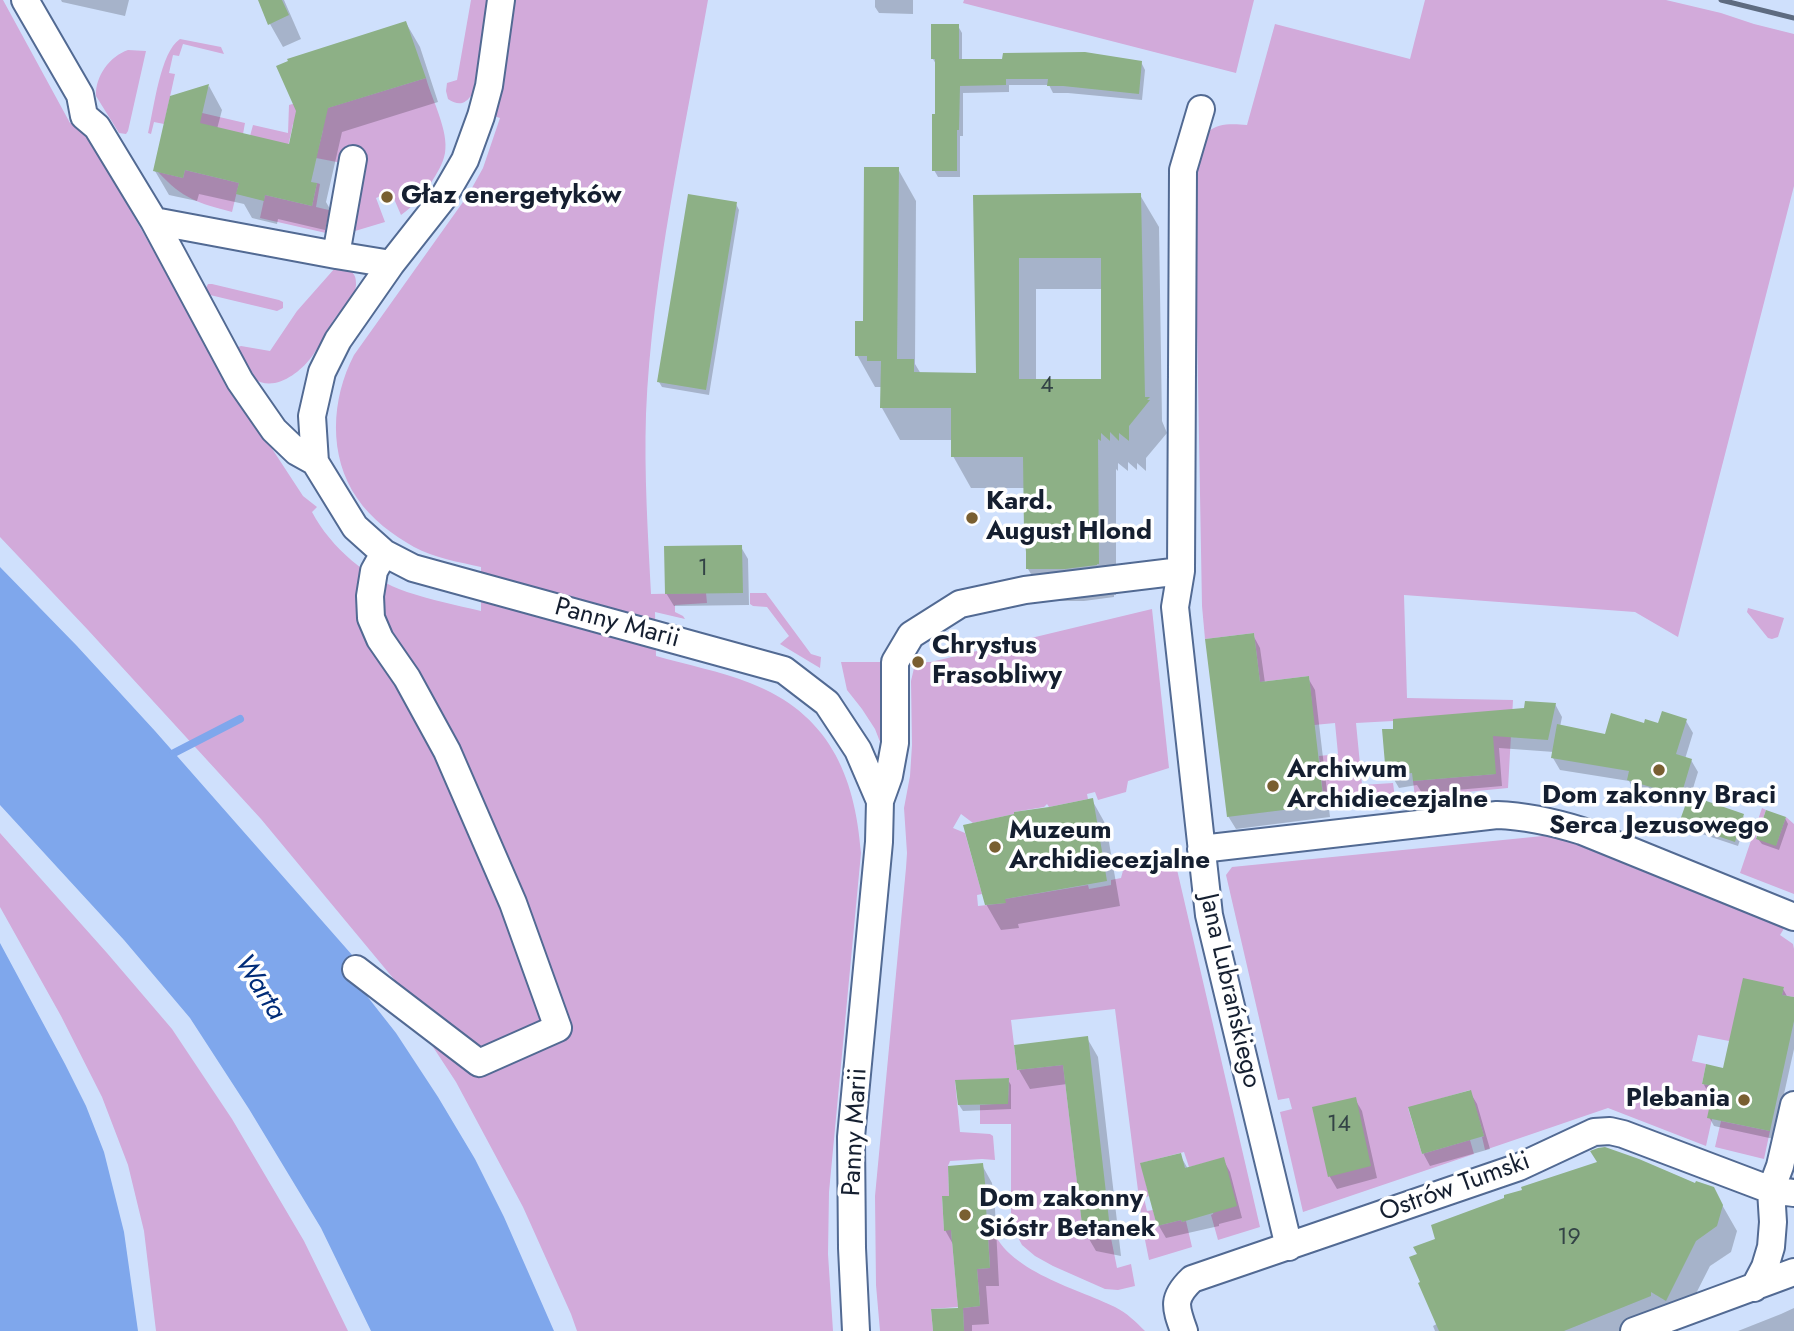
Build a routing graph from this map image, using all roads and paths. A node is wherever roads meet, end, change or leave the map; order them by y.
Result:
1 (25, 0) edge
2 (501, 0) edge
3 (1201, 109) dead end
4 (354, 159) dead end
5 (153, 221) junction
6 (336, 255) junction
7 (391, 264) junction
8 (315, 462) junction
9 (384, 553) junction
10 (1181, 571) junction
11 (880, 801) junction
12 (1201, 849) junction
13 (1794, 917) edge
14 (356, 969) dead end
15 (1794, 1105) edge
16 (1783, 1191) edge
17 (1289, 1247) junction
18 (1794, 1272) edge
19 (1754, 1288) junction
20 (856, 1331) edge
21 (1184, 1331) edge
22 (1634, 1331) edge

1 - 5 street
2 - 7 street, Panny Marii
3 - 10 street, Jana Lubrańskiego
4 - 6 street
5 - 6 street
5 - 8 street
6 - 7 street
7 - 8 street, Panny Marii
8 - 9 street, Panny Marii
9 - 11 street, Panny Marii
9 - 14 street
10 - 11 street
10 - 12 street, Jana Lubrańskiego
11 - 20 street, Panny Marii
12 - 13 street
12 - 17 street, Jana Lubrańskiego
15 - 16 street
16 - 17 street, Ostrów Tumski
16 - 19 street
17 - 21 street, Ostrów Tumski
18 - 19 street
19 - 22 street

